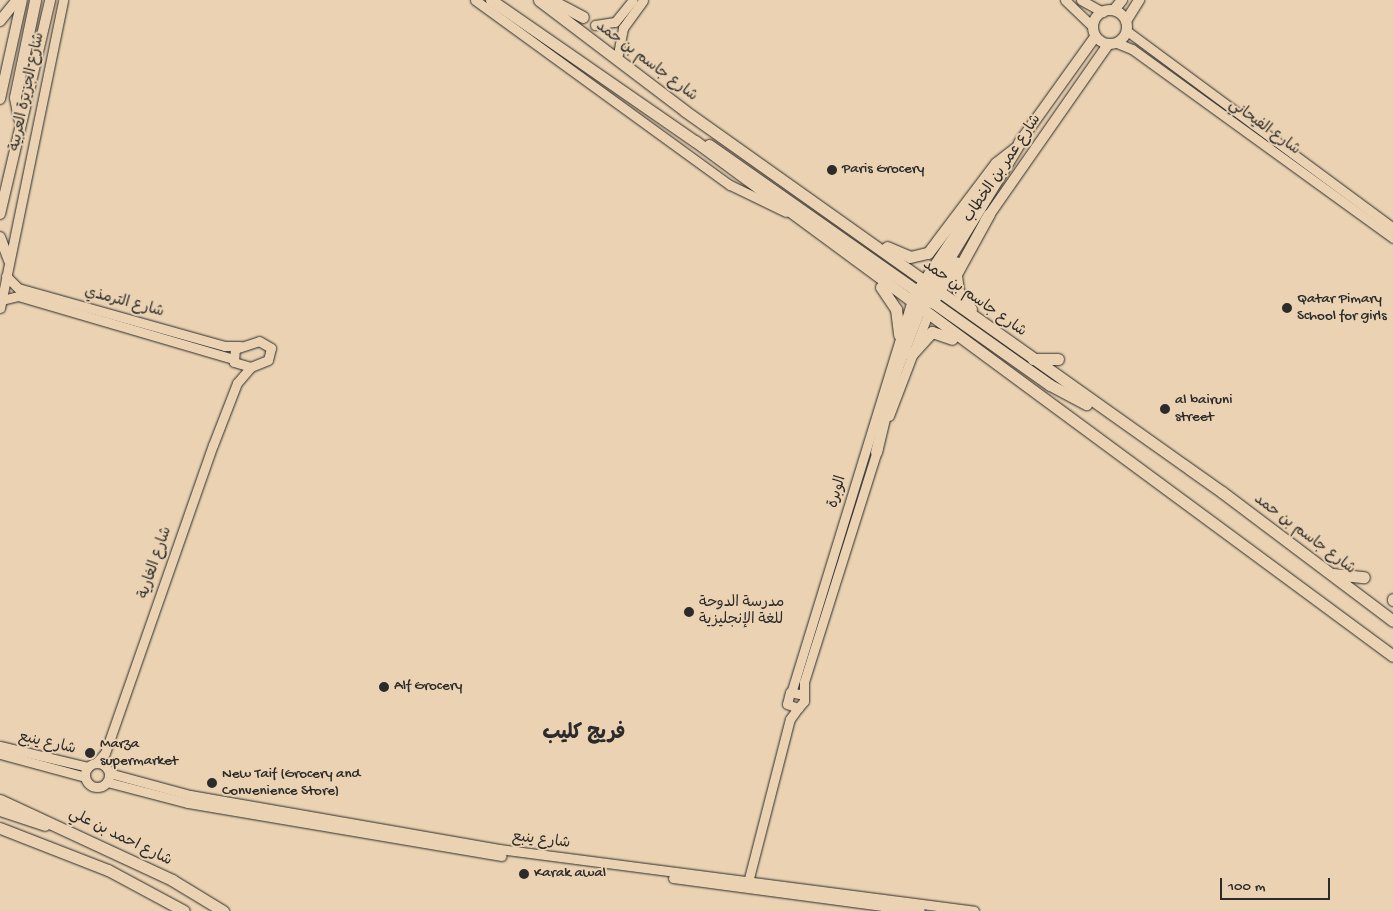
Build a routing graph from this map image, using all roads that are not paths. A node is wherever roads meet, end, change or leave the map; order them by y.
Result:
1 (17, 0) edge
2 (22, 0) edge
3 (35, 0) edge
4 (50, 0) edge
5 (63, 0) edge
6 (475, 0) edge
7 (490, 0) edge
8 (539, 0) edge
9 (551, 0) edge
10 (633, 0) edge
11 (643, 0) edge
12 (1065, 0) edge
13 (1080, 0) edge
14 (1122, 0) edge
15 (1139, 0) edge
16 (1108, 11) junction
17 (583, 17) dead end
18 (0, 21) edge
19 (507, 23) junction
20 (595, 26) dead end
21 (1126, 26) junction
22 (534, 31) junction
23 (1094, 32) junction
24 (1112, 44) junction
25 (617, 59) junction
26 (0, 99) edge
27 (19, 118) junction
28 (1023, 137) junction
29 (695, 141) junction
30 (1015, 148) junction
31 (787, 213) junction
32 (0, 214) edge
33 (831, 214) junction
34 (989, 214) junction
35 (1393, 228) edge
36 (0, 238) edge
37 (1393, 238) edge
38 (832, 245) junction
39 (9, 260) junction
40 (6, 276) junction
41 (925, 297) junction
42 (1, 304) edge
43 (977, 318) junction
44 (899, 335) junction
45 (240, 346) junction
46 (911, 355) junction
47 (1033, 359) junction
48 (1058, 359) dead end
49 (235, 361) junction
50 (251, 366) junction
51 (237, 383) junction
52 (1041, 396) junction
53 (1107, 413) junction
54 (876, 452) junction
55 (1332, 574) junction
56 (1364, 577) dead end
57 (1327, 606) junction
58 (1393, 621) edge
59 (1393, 647) edge
60 (1393, 656) edge
61 (792, 690) junction
62 (804, 695) junction
63 (794, 707) junction
64 (0, 746) edge
65 (105, 753) junction
66 (0, 754) edge
67 (92, 765) junction
68 (108, 775) junction
69 (85, 777) junction
70 (0, 794) edge
71 (0, 800) edge
72 (0, 810) edge
73 (44, 818) junction
74 (0, 828) edge
75 (78, 833) junction
76 (753, 865) junction
77 (765, 884) junction
78 (747, 885) junction
79 (155, 894) junction
80 (169, 911) edge
81 (184, 911) edge
82 (223, 911) edge
83 (920, 911) edge
84 (974, 911) edge

1 - 18 main road
2 - 26 main road, شارع الجزيرة العربية
3 - 27 main road
4 - 27 main road, شارع الجزيرة العربية
5 - 39 street, شارع الجزيرة العربية
6 - 19 street, شارع جاسم بن حمد
7 - 22 main road, شارع جاسم بن حمد
8 - 25 main road, شارع جاسم بن حمد
9 - 17 main road
10 - 20 street
11 - 25 street
12 - 23 street
13 - 16 street
14 - 16 main road
15 - 21 main road
16 - 21 main road
16 - 23 main road, شارع عمر بن الخطاب
19 - 22 main road
19 - 31 street, شارع جاسم بن حمد
21 - 24 main road, شارع عمر بن الخطاب
21 - 35 street, شارع الفيحاني
22 - 29 main road, شارع جاسم بن حمد
23 - 24 main road
23 - 28 main road, شارع عمر بن الخطاب
24 - 34 main road, شارع عمر بن الخطاب
24 - 37 street, شارع الفيحاني
25 - 33 main road, شارع جاسم بن حمد
27 - 32 main road, شارع الجزيرة العربية
28 - 30 main road, شارع عمر بن الخطاب
28 - 41 main road
29 - 31 main road, شارع جاسم بن حمد
29 - 41 main road
30 - 33 main road
30 - 41 main road, شارع عمر بن الخطاب
31 - 38 main road, شارع جاسم بن حمد
33 - 41 main road, شارع جاسم بن حمد
34 - 41 main road, شارع عمر بن الخطاب
34 - 43 main road
36 - 39 main road
38 - 41 main road, شارع جاسم بن حمد
38 - 44 main road
39 - 40 street, شارع الجزيرة العربية
40 - 42 street, شارع الجزيرة العربية
40 - 45 street, شارع الترمذي
41 - 43 main road, شارع جاسم بن حمد
41 - 44 street, الوبرة
41 - 46 street, الوبرة
41 - 52 main road, شارع جاسم بن حمد
41 - 53 main road
41 - 54 main road
42 - 49 street, شارع الترمذي
43 - 47 main road, شارع جاسم بن حمد
44 - 61 street, الوبرة
45 - 49 street
45 - 50 street, شارع الترمذي
46 - 52 main road
46 - 54 street, الوبرة
47 - 48 main road
47 - 53 main road, شارع جاسم بن حمد
49 - 50 street, شارع الترمذي
49 - 51 street, شارع الغارية
50 - 51 street, شارع الغارية
51 - 65 street, شارع الغارية
52 - 57 main road, شارع جاسم بن حمد
53 - 55 main road, شارع جاسم بن حمد
54 - 62 street, الوبرة
55 - 56 main road
55 - 58 main road, شارع جاسم بن حمد
57 - 59 main road
57 - 60 main road, شارع جاسم بن حمد
61 - 62 street
61 - 63 street, الوبرة
62 - 63 street, الوبرة
63 - 76 street
64 - 67 street, شارع ينبع
65 - 67 street, شارع الغارية
65 - 68 street, شارع الغارية
66 - 69 street, شارع ينبع
67 - 68 street, شارع ينبع
67 - 69 street
68 - 69 street, شارع ينبع
68 - 78 street, شارع ينبع
70 - 73 main road
71 - 73 main road, شارع احمد بن علي
72 - 75 main road
73 - 75 main road, شارع احمد بن علي
74 - 79 main road
75 - 82 main road, شارع احمد بن علي
76 - 77 street
76 - 78 street
77 - 78 street, شارع ينبع
77 - 84 street, شارع ينبع
78 - 83 street, شارع ينبع
79 - 80 main road
79 - 81 main road

